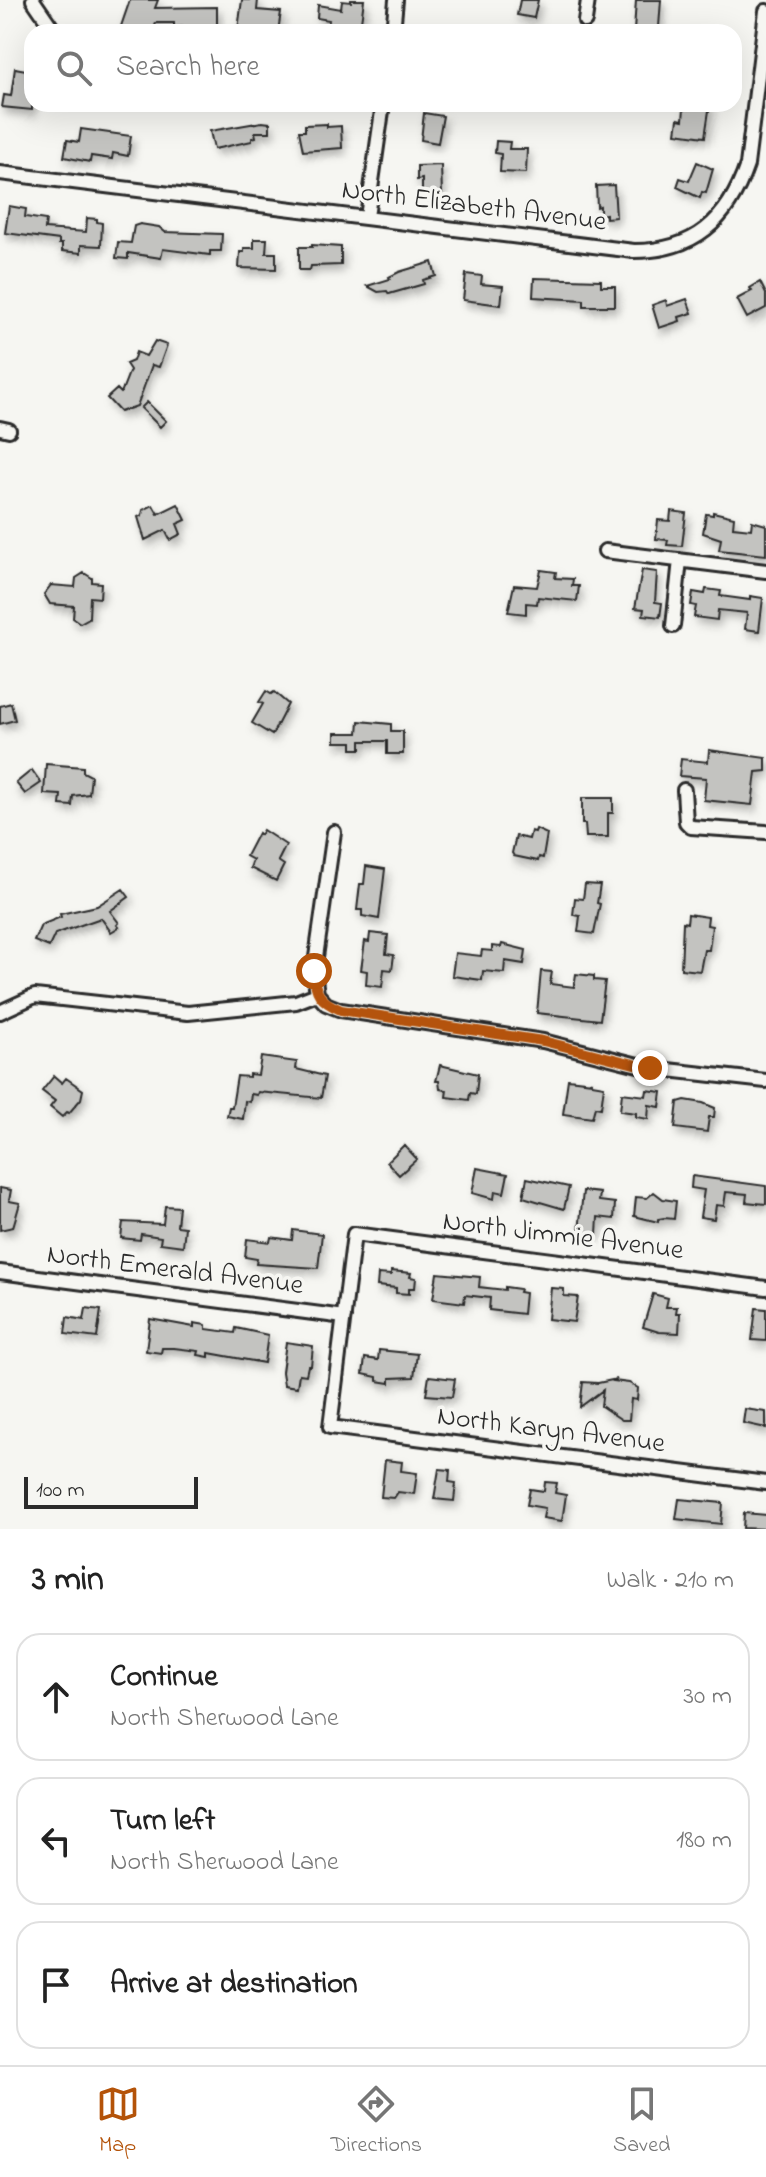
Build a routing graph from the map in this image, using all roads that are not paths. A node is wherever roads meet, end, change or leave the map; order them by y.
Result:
1 (33, 0) edge
2 (396, 0) edge
3 (588, 0) edge
4 (766, 11) edge
5 (585, 21) dead end
6 (50, 24) edge
7 (394, 24) edge
8 (382, 112) edge
9 (0, 173) edge
10 (367, 217) junction
11 (605, 551) dead end
12 (680, 560) junction
13 (766, 571) edge
14 (673, 626) dead end
15 (684, 790) dead end
16 (334, 832) dead end
17 (766, 832) edge
18 (317, 994) junction
19 (0, 1012) edge
20 (766, 1081) edge
21 (0, 1272) edge
22 (766, 1288) edge
23 (344, 1317) junction
24 (766, 1483) edge

1 - 6 street
2 - 7 street
3 - 5 street
4 - 10 street, North Elizabeth Avenue
8 - 10 street
9 - 10 street, North Elizabeth Avenue
11 - 12 street
12 - 13 street
12 - 14 street
15 - 17 street
16 - 18 street
18 - 19 street
18 - 20 street
21 - 23 street, North Emerald Avenue
22 - 23 street, North Jimmie Avenue
23 - 24 street, North Karyn Avenue

